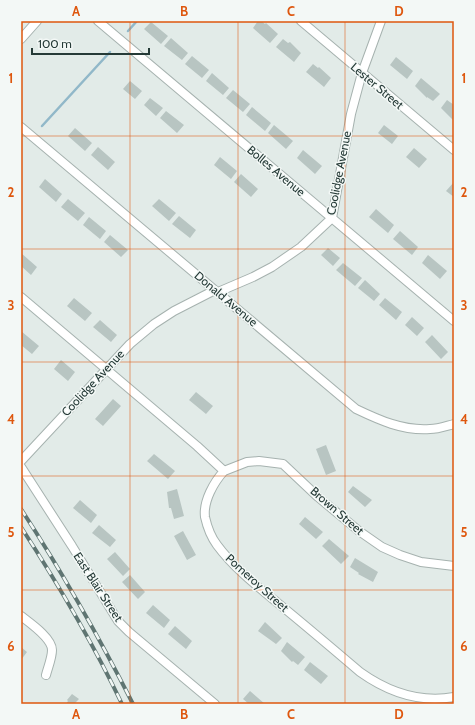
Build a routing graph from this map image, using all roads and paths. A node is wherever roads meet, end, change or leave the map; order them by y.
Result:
1 (37, 21) edge
2 (98, 21) edge
3 (300, 21) edge
4 (381, 21) edge
5 (21, 39) edge
6 (362, 73) junction
7 (21, 127) edge
8 (454, 150) edge
9 (332, 218) junction
10 (216, 291) junction
11 (21, 298) edge
12 (454, 321) edge
13 (106, 369) junction
14 (451, 424) edge
15 (21, 461) edge
16 (21, 467) edge
17 (224, 470) junction
18 (454, 566) edge
19 (21, 616) edge
20 (46, 675) dead end
21 (454, 697) edge
22 (215, 704) edge

1 - 5 street
2 - 9 street, Bolles Avenue
3 - 6 street, Lester Street
4 - 6 street, Coolidge Avenue
6 - 8 street, Lester Street
6 - 9 street, Coolidge Avenue
7 - 10 street, Donald Avenue
9 - 10 street, Coolidge Avenue
9 - 12 street, Bolles Avenue
10 - 13 street, Coolidge Avenue
10 - 14 street, Donald Avenue
11 - 13 street
13 - 15 street, Coolidge Avenue
13 - 17 street
16 - 22 street, East Blair Street
17 - 18 street, Brown Street
17 - 21 street, Pomeroy Street
19 - 20 street

